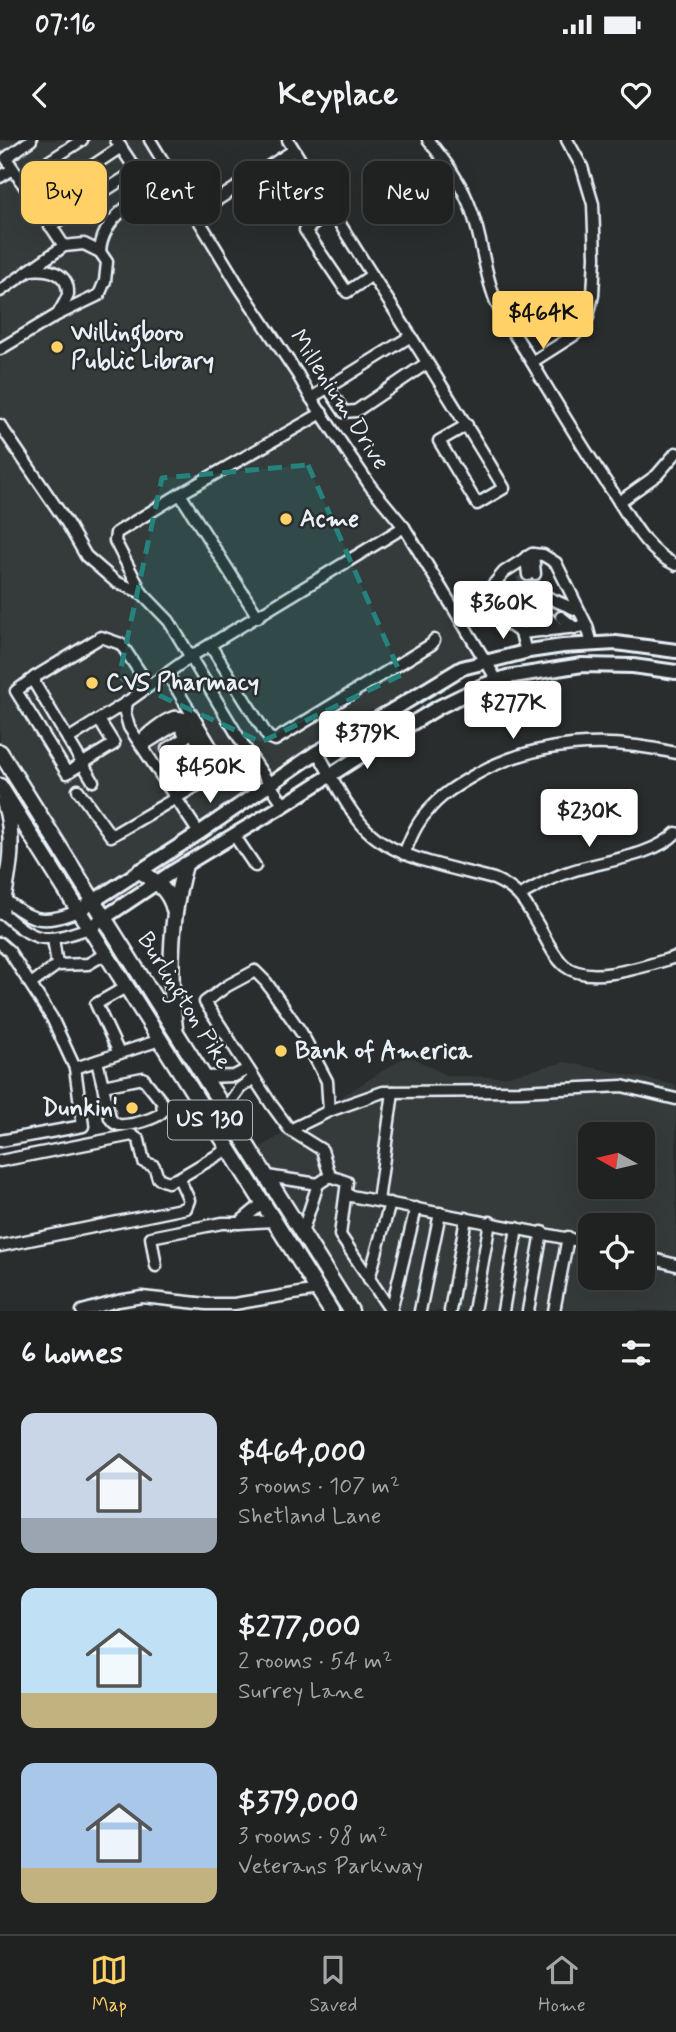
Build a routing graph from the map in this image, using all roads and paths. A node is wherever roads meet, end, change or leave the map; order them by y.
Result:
1 (32, 140) edge
2 (82, 140) edge
3 (150, 140) edge
4 (428, 140) edge
5 (567, 140) edge
6 (119, 143) edge
7 (291, 145) edge
8 (3, 154) edge
9 (94, 161) edge
10 (162, 161) edge
11 (301, 161) edge
12 (13, 169) junction
13 (0, 177) edge
14 (20, 180) joint
15 (220, 196) edge
16 (121, 213) edge
17 (200, 224) edge
18 (314, 224) edge
19 (340, 224) edge
20 (50, 226) joint
21 (64, 246) junction
22 (100, 252) junction
23 (30, 270) junction
24 (372, 275) junction
25 (0, 291) edge
26 (57, 315) junction
27 (411, 336) junction
28 (0, 349) edge
29 (532, 362) junction
30 (427, 363) junction
31 (328, 388) junction
32 (311, 398) junction
33 (322, 413) junction
34 (0, 425) edge
35 (467, 425) junction
36 (4, 440) edge
37 (676, 453) edge
38 (180, 494) junction
39 (619, 502) junction
40 (404, 527) junction
41 (530, 557) junction
42 (676, 565) edge
43 (142, 593) junction
44 (478, 603) junction
45 (580, 611) junction
46 (457, 613) junction
47 (258, 617) junction
48 (561, 617) tunnel mouth
49 (549, 619) tunnel mouth
50 (587, 626) junction
51 (575, 628) junction
52 (553, 630) junction
53 (533, 632) junction
54 (521, 633) junction
55 (434, 640) dead end
56 (592, 644) junction
57 (210, 645) junction
58 (559, 647) junction
59 (676, 651) edge
60 (526, 652) junction
61 (190, 657) junction
62 (488, 662) junction
63 (676, 672) edge
64 (167, 673) junction
65 (35, 677) junction
66 (497, 680) junction
67 (149, 685) junction
68 (127, 702) junction
69 (99, 720) junction
70 (182, 725) junction
71 (68, 739) junction
72 (153, 749) junction
73 (0, 752) edge
74 (317, 752) junction
75 (676, 753) edge
76 (82, 764) junction
77 (331, 774) junction
78 (93, 781) dead end
79 (268, 785) junction
80 (0, 789) edge
81 (78, 790) dead end
82 (176, 798) junction
83 (284, 805) junction
84 (200, 833) junction
85 (676, 833) edge
86 (234, 835) junction
87 (404, 854) junction
88 (5, 861) edge
89 (185, 865) junction
90 (255, 866) dead end
91 (141, 871) junction
92 (158, 882) junction
93 (520, 895) junction
94 (94, 901) junction
95 (1, 904) edge
96 (78, 911) junction
97 (105, 918) junction
98 (175, 918) junction
99 (89, 928) junction
100 (53, 938) junction
101 (0, 943) edge
102 (105, 954) junction
103 (676, 957) edge
104 (57, 965) junction
105 (32, 984) junction
106 (126, 987) junction
107 (175, 1033) junction
108 (160, 1040) junction
109 (119, 1053) junction
110 (97, 1061) junction
111 (75, 1068) junction
112 (251, 1074) junction
113 (205, 1077) junction
114 (103, 1086) junction
115 (393, 1092) junction
116 (676, 1099) edge
117 (225, 1109) junction
118 (330, 1111) junction
119 (290, 1129) junction
120 (0, 1141) edge
121 (229, 1149) junction
122 (0, 1161) edge
123 (267, 1176) junction
124 (330, 1176) junction
125 (178, 1178) junction
126 (318, 1184) junction
127 (346, 1195) junction
128 (379, 1201) junction
129 (263, 1203) junction
130 (390, 1203) junction
131 (416, 1208) junction
132 (440, 1213) junction
133 (466, 1218) junction
134 (274, 1221) junction
135 (490, 1222) junction
136 (239, 1223) junction
137 (517, 1228) junction
138 (542, 1232) junction
139 (302, 1233) junction
140 (568, 1237) junction
141 (578, 1240) edge
142 (0, 1246) edge
143 (655, 1259) edge
144 (676, 1265) edge
145 (156, 1266) dead end
146 (369, 1279) junction
147 (318, 1290) junction
148 (200, 1307) edge
149 (82, 1311) edge
150 (331, 1311) edge
151 (351, 1311) edge
152 (391, 1311) edge
153 (420, 1311) edge
154 (450, 1311) edge
155 (474, 1311) edge
156 (503, 1311) edge
157 (528, 1311) edge
158 (555, 1311) edge

1 - 8 street
2 - 14 street
3 - 10 street, Millenium Drive
4 - 29 street
5 - 29 street
6 - 9 street
6 - 20 street
7 - 11 street
7 - 15 street
8 - 12 street
12 - 13 street
12 - 14 street
16 - 22 street
17 - 32 street, Millenium Drive
18 - 24 street
19 - 24 street
20 - 21 street
21 - 22 street
21 - 23 street
22 - 26 street
23 - 25 street
23 - 26 street
24 - 27 street
26 - 28 street
27 - 30 street
27 - 31 street
29 - 39 street
30 - 31 street
30 - 35 street
31 - 32 street
32 - 33 street, Millenium Drive
33 - 38 street
33 - 40 street, Millenium Drive
34 - 36 street
35 - 35 street
36 - 43 street
37 - 39 street
38 - 43 street
38 - 47 street
39 - 42 street
40 - 46 street, Millenium Drive
40 - 47 street
41 - 41 street
41 - 44 street
41 - 45 street
43 - 61 street
44 - 45 street
44 - 46 street
44 - 54 street
45 - 50 street
46 - 62 street, Millenium Drive
47 - 57 street
48 - 51 street
49 - 52 street
50 - 51 street
50 - 56 street
51 - 52 street
52 - 53 street
52 - 53 street
52 - 58 street
53 - 54 street
54 - 60 street
55 - 57 street
56 - 58 main road
56 - 59 main road
57 - 61 street
58 - 60 main road
60 - 62 main road
61 - 64 street
61 - 79 street
62 - 66 street, Millenium Drive
62 - 74 main road
63 - 66 main road
64 - 67 street
64 - 70 street
65 - 67 street
65 - 71 street
65 - 76 street
66 - 77 main road
67 - 68 street
68 - 69 street
68 - 72 street
69 - 71 street
69 - 76 street
70 - 72 street
70 - 72 street
70 - 82 street
71 - 76 street
72 - 82 street
73 - 94 highway, Burlington Pike / US 130
74 - 77 street
74 - 79 main road
75 - 87 street
76 - 78 street
77 - 83 main road
77 - 87 street
79 - 83 street
79 - 84 main road
80 - 88 highway
80 - 96 highway, Burlington Pike / US 130
81 - 82 street
82 - 84 street
83 - 86 main road
84 - 91 main road
85 - 93 street
86 - 89 main road
86 - 90 street
87 - 93 street
88 - 95 highway
89 - 92 main road
89 - 98 highway
91 - 92 highway
91 - 94 main road
92 - 97 main road
92 - 98 highway
93 - 103 street
94 - 96 main road
94 - 97 highway, Burlington Pike / US 130
95 - 96 street
95 - 100 street
96 - 99 highway, Burlington Pike / US 130
97 - 99 main road
97 - 107 highway, Burlington Pike / US 130
98 - 107 highway
99 - 100 street
99 - 102 highway, Burlington Pike / US 130
100 - 104 street
101 - 105 street
102 - 104 street
102 - 106 highway, Burlington Pike / US 130
104 - 105 street
105 - 111 street
106 - 108 highway, Burlington Pike / US 130
106 - 109 street
107 - 113 highway, Burlington Pike / US 130
108 - 109 street
108 - 121 highway, Burlington Pike / US 130
109 - 110 street
110 - 111 street
110 - 114 street
111 - 120 street
112 - 113 street
112 - 117 street
112 - 118 street
112 - 119 street
113 - 117 highway, Burlington Pike / US 130
114 - 114 street
115 - 116 street
115 - 118 street
115 - 128 street
117 - 123 highway, Burlington Pike / US 130
118 - 119 street
119 - 124 street
121 - 125 street
121 - 129 highway, Burlington Pike / US 130
122 - 125 street
123 - 126 street
123 - 139 highway, Burlington Pike / US 130
124 - 126 street
124 - 127 street
125 - 142 street
126 - 139 street
127 - 128 street
127 - 146 street
128 - 130 street
129 - 134 highway, Burlington Pike / US 130
129 - 136 street
130 - 131 street
130 - 146 street
131 - 132 street
131 - 152 street
132 - 133 street
132 - 153 street
133 - 135 street
133 - 154 street
134 - 136 street
134 - 147 highway, Burlington Pike / US 130
135 - 137 street
135 - 155 street
136 - 145 street
137 - 138 street
137 - 156 street
138 - 140 street
138 - 157 street
139 - 151 highway, Burlington Pike / US 130
140 - 141 street
140 - 158 street
143 - 144 street
146 - 152 street
147 - 148 street
147 - 150 highway, Burlington Pike / US 130
148 - 149 street

